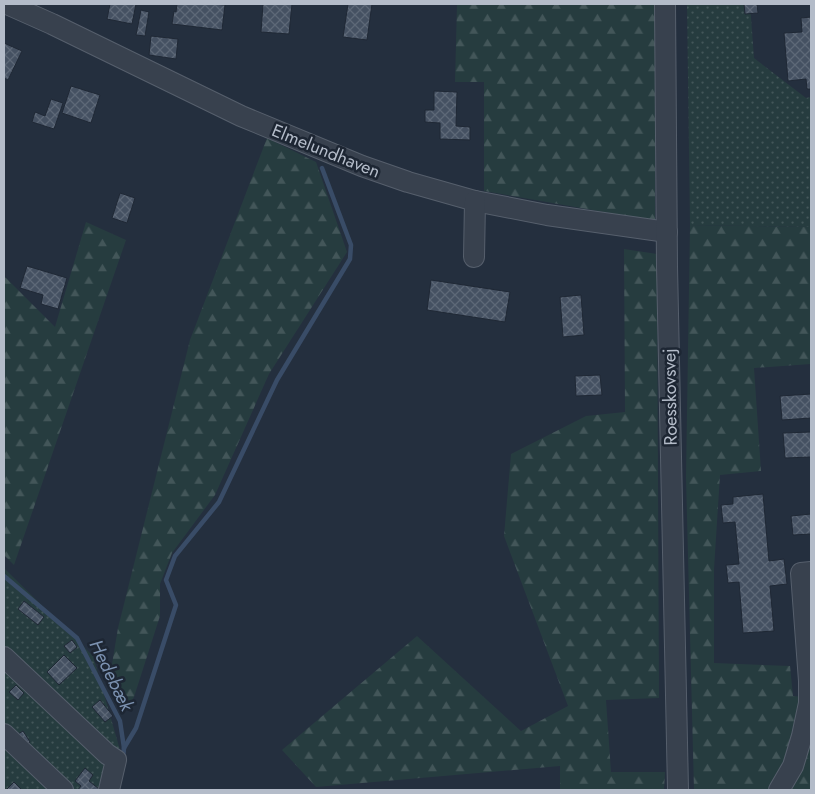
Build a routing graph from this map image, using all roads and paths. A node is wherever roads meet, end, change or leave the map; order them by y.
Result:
1 (7, 4) edge
2 (665, 4) edge
3 (475, 201) junction
4 (667, 232) junction
5 (474, 257) dead end
6 (806, 572) edge
7 (4, 657) edge
8 (810, 681) edge
9 (4, 734) edge
10 (63, 790) edge
11 (109, 790) edge
12 (678, 790) edge
13 (778, 790) edge

1 - 3 street, Elmelundhaven
2 - 4 street, Roesskovsvej
3 - 4 street, Elmelundhaven
3 - 5 street
4 - 12 street, Roesskovsvej
6 - 8 street
7 - 11 street
8 - 13 street
9 - 10 street

